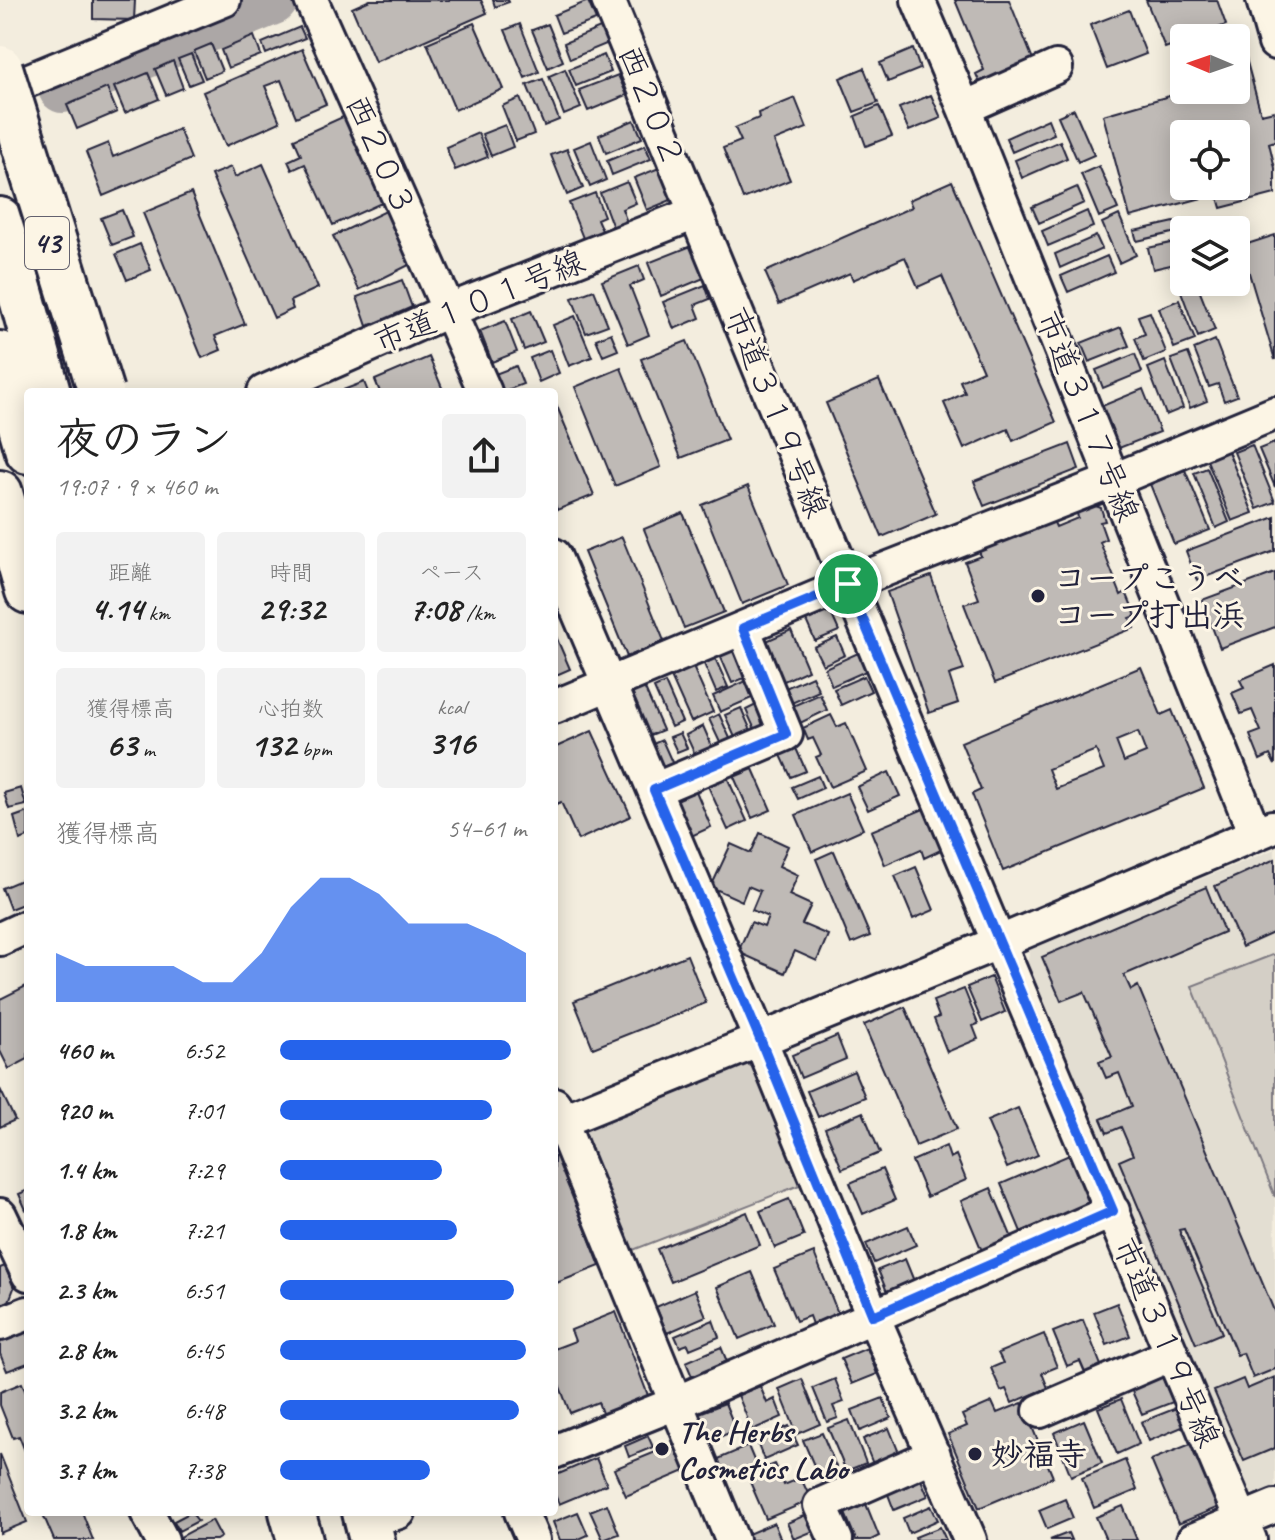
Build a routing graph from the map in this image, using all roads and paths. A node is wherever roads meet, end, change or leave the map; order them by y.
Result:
1 (224, 0) edge
2 (311, 0) edge
3 (608, 0) edge
4 (918, 0) edge
5 (1263, 0) edge
6 (1275, 43) edge
7 (1056, 67) dead end
8 (0, 68) edge
9 (0, 93) edge
10 (964, 108) junction
11 (695, 213) junction
12 (0, 220) edge
13 (450, 310) junction
14 (0, 354) edge
15 (47, 388) edge
16 (94, 388) edge
17 (100, 388) edge
18 (273, 388) edge
19 (483, 388) edge
20 (1275, 413) edge
21 (24, 437) edge
22 (1114, 480) junction
23 (0, 493) edge
24 (0, 530) edge
25 (558, 564) edge
26 (0, 569) edge
27 (24, 576) edge
28 (24, 581) edge
29 (848, 584) junction
30 (24, 606) edge
31 (743, 628) junction
32 (609, 684) junction
33 (558, 705) edge
34 (654, 790) junction
35 (1265, 830) edge
36 (24, 928) edge
37 (0, 939) edge
38 (1000, 942) junction
39 (760, 1039) junction
40 (558, 1115) edge
41 (558, 1121) edge
42 (1113, 1211) junction
43 (0, 1215) edge
44 (24, 1266) edge
45 (24, 1315) edge
46 (873, 1316) junction
47 (0, 1324) edge
48 (1172, 1354) junction
49 (676, 1403) junction
50 (1040, 1411) dead end
51 (558, 1450) edge
52 (934, 1455) junction
53 (1275, 1506) edge
54 (149, 1516) edge
55 (293, 1516) edge
56 (321, 1516) edge
57 (523, 1516) edge
58 (1246, 1530) edge
59 (162, 1540) edge
60 (300, 1540) edge
61 (327, 1540) edge
62 (533, 1540) edge
63 (732, 1540) edge
64 (836, 1540) edge
65 (970, 1540) edge
66 (1193, 1540) edge

1 - 9 street
2 - 13 street, 西２０３
3 - 11 street, 西２０２
4 - 10 street, 市道３１７号線
5 - 6 street
7 - 10 street
8 - 17 highway, bridge
9 - 16 highway, 43
10 - 22 street, 市道３１７号線
11 - 13 street, 市道１０１号線
11 - 29 street, 市道３１９号線
12 - 15 highway
13 - 18 street, 市道１０１号線
13 - 19 street, 西２０３
14 - 21 highway
20 - 22 street
22 - 29 street
22 - 35 street, 市道３１７号線
23 - 27 highway
24 - 28 highway
25 - 32 street
26 - 30 highway
29 - 31 street
29 - 38 street, 市道３１９号線
31 - 32 street
31 - 34 street
32 - 33 street
32 - 34 street
34 - 39 street
35 - 38 street
36 - 37 street
38 - 39 street
38 - 42 street, 市道３１９号線
39 - 40 street
39 - 46 street
41 - 49 street
42 - 46 street
42 - 48 street, 市道３１９号線
43 - 44 street
45 - 47 street
46 - 49 street
46 - 52 street
48 - 50 street
48 - 58 street, 市道３１９号線
49 - 51 street
49 - 63 street
52 - 64 street
52 - 65 street
53 - 58 street
54 - 59 street
55 - 60 highway
56 - 61 highway
57 - 62 street
58 - 66 street

